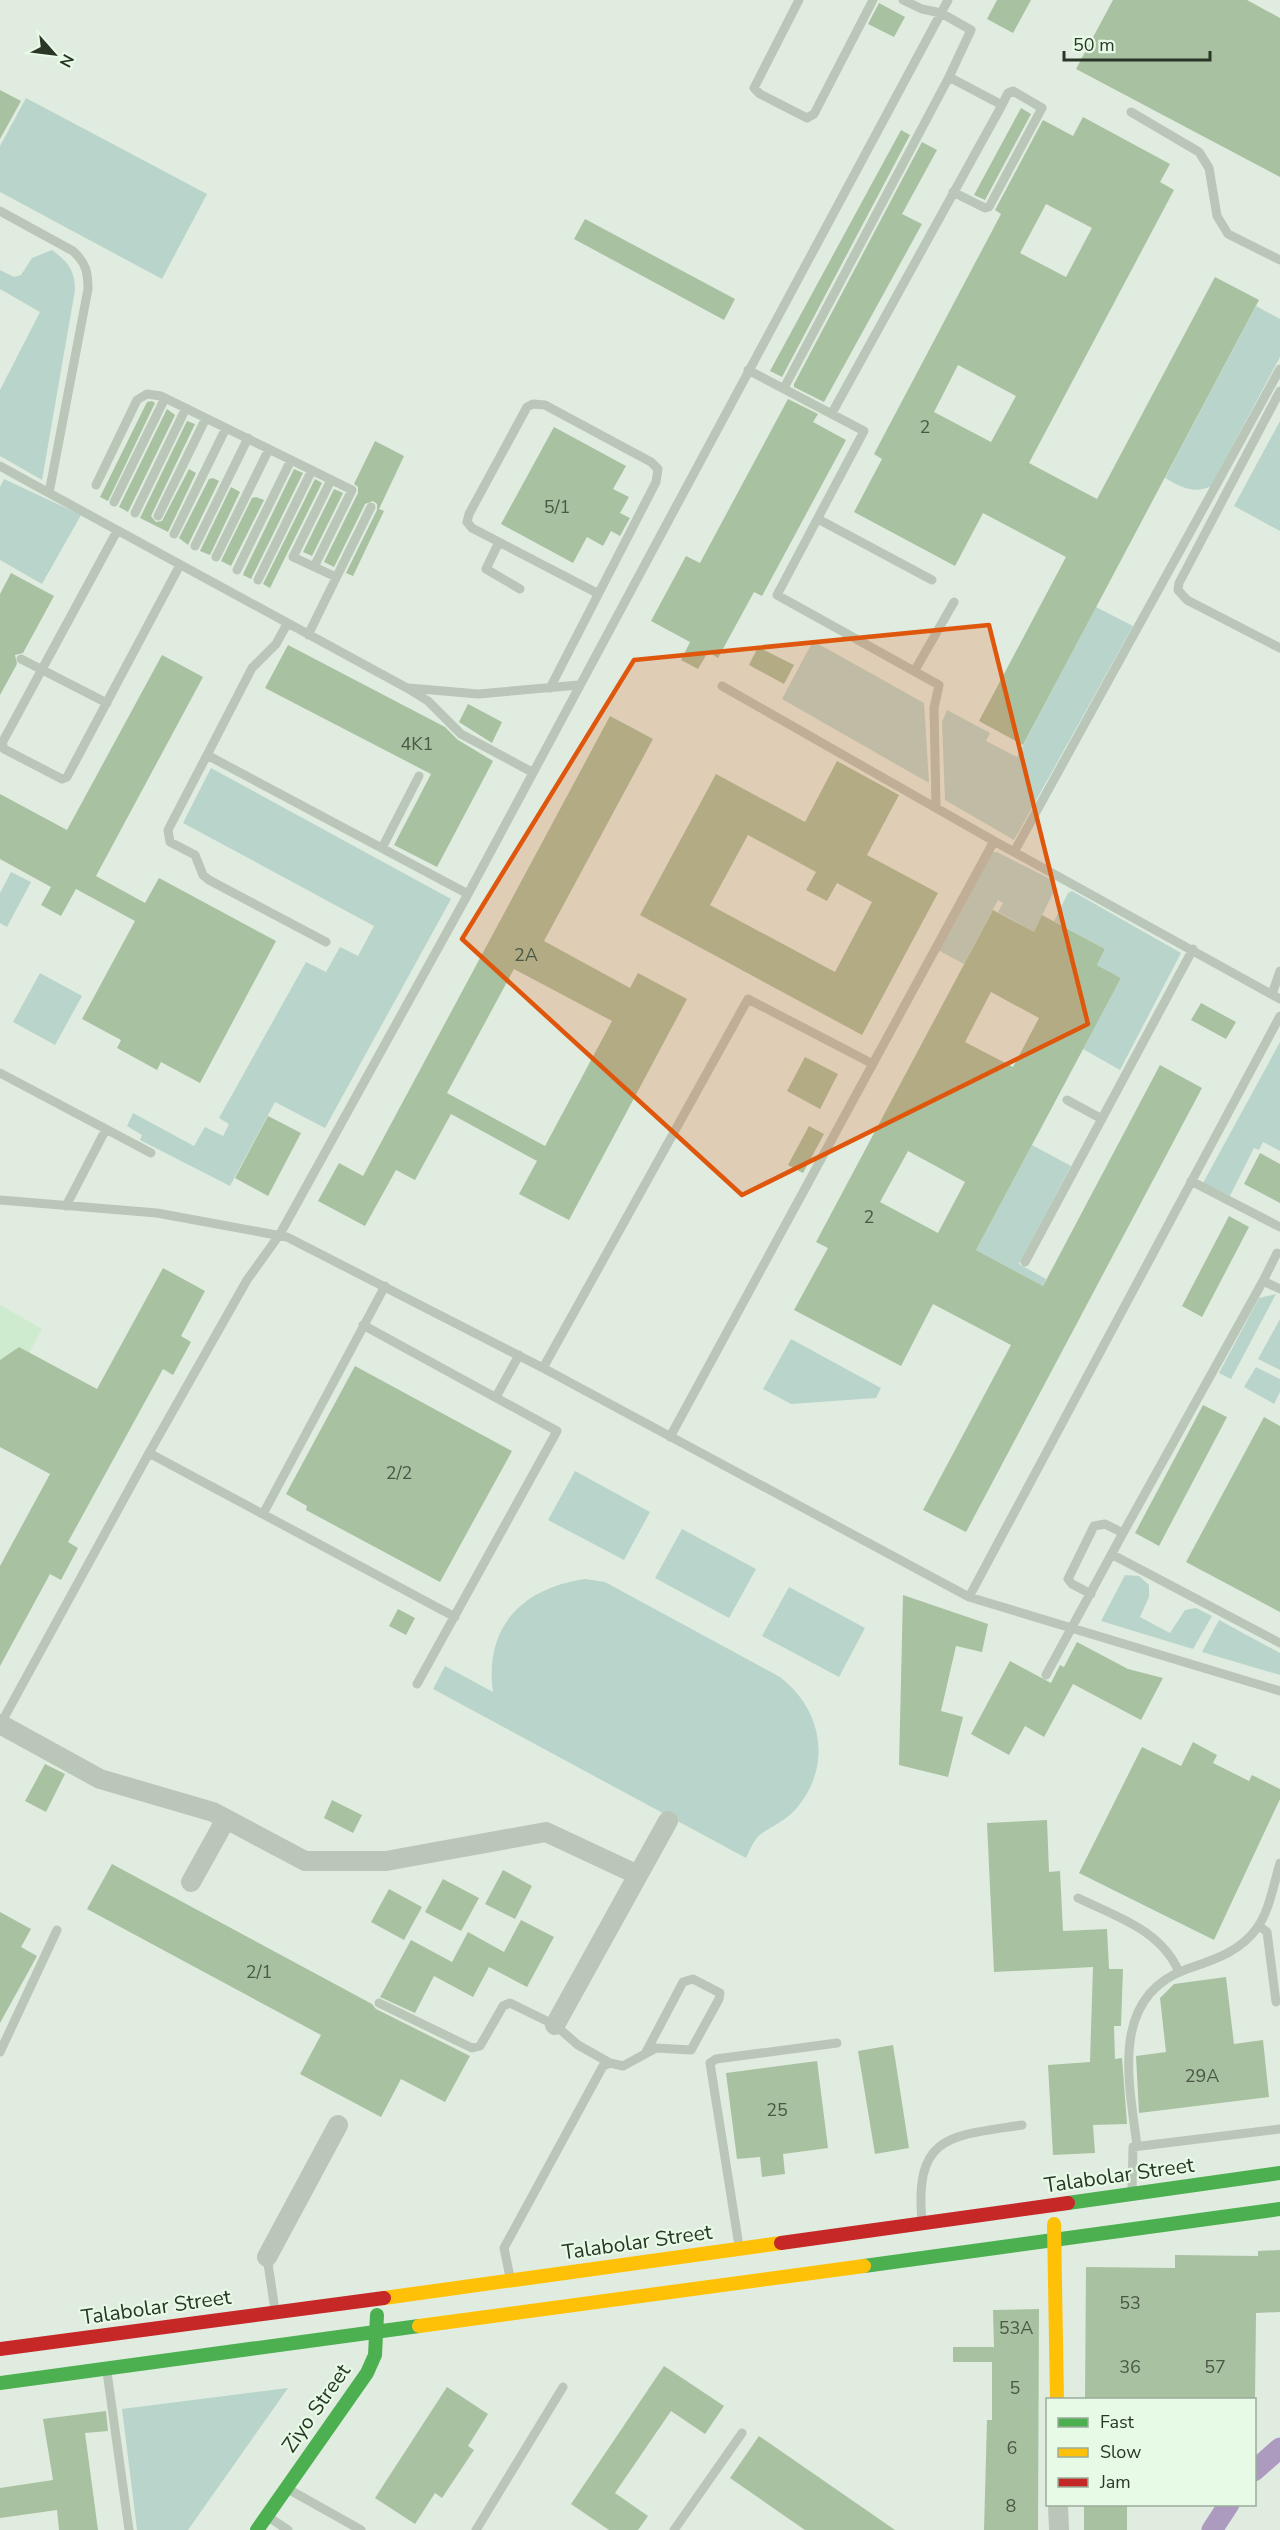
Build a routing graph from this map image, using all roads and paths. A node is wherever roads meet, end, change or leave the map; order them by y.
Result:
1 (799, 0) edge
2 (873, 0) edge
3 (903, 0) edge
4 (948, 0) edge
5 (942, 13) junction
6 (949, 77) junction
7 (1002, 105) junction
8 (1131, 112) dead end
9 (953, 192) junction
10 (0, 211) edge
11 (1280, 260) edge
12 (1280, 369) edge
13 (748, 370) junction
14 (784, 388) junction
15 (1280, 391) edge
16 (165, 398) junction
17 (186, 408) junction
18 (832, 413) junction
19 (206, 418) junction
20 (226, 428) junction
21 (248, 438) junction
22 (269, 449) junction
23 (291, 460) junction
24 (0, 466) edge
25 (312, 470) junction
26 (331, 480) junction
27 (96, 485) dead end
28 (49, 493) junction
29 (114, 502) dead end
30 (371, 507) dead end
31 (135, 513) dead end
32 (158, 516) dead end
33 (818, 519) junction
34 (117, 531) junction
35 (174, 534) dead end
36 (499, 542) junction
37 (195, 546) dead end
38 (216, 556) dead end
39 (180, 565) junction
40 (314, 567) junction
41 (237, 570) dead end
42 (336, 577) junction
43 (258, 580) dead end
44 (932, 580) dead end
45 (520, 589) dead end
46 (597, 593) junction
47 (954, 602) dead end
48 (287, 624) junction
49 (308, 635) junction
50 (1280, 648) edge
51 (21, 659) dead end
52 (41, 669) junction
53 (915, 670) junction
54 (579, 685) junction
55 (722, 686) dead end
56 (407, 688) junction
57 (550, 688) junction
58 (107, 703) junction
59 (207, 755) junction
60 (532, 772) junction
61 (419, 776) dead end
62 (936, 806) junction
63 (994, 841) junction
64 (382, 848) junction
65 (1014, 852) junction
66 (468, 894) junction
67 (326, 942) dead end
68 (1193, 949) junction
69 (1280, 971) edge
70 (1276, 997) edge
71 (1280, 1016) edge
72 (873, 1064) junction
73 (0, 1073) edge
74 (1067, 1100) dead end
75 (1102, 1119) junction
76 (106, 1129) junction
77 (151, 1153) dead end
78 (1191, 1181) junction
79 (0, 1200) edge
80 (66, 1206) junction
81 (1280, 1227) edge
82 (280, 1234) junction
83 (1277, 1253) dead end
84 (1025, 1262) dead end
85 (1263, 1281) junction
86 (385, 1286) junction
87 (1280, 1289) edge
88 (363, 1325) junction
89 (519, 1355) junction
90 (543, 1368) junction
91 (496, 1396) junction
92 (670, 1437) junction
93 (149, 1454) junction
94 (263, 1514) junction
95 (1124, 1533) junction
96 (1113, 1554) junction
97 (1091, 1594) junction
98 (969, 1597) junction
99 (455, 1617) junction
100 (1073, 1629) junction
101 (1280, 1642) edge
102 (1046, 1675) dead end
103 (417, 1684) dead end
104 (1280, 1691) edge
105 (0, 1725) edge
106 (226, 1819) junction
107 (668, 1821) dead end
108 (1280, 1863) edge
109 (638, 1875) junction
110 (190, 1882) dead end
111 (1078, 1898) dead end
112 (1259, 1926) junction
113 (57, 1930) dead end
114 (1179, 1972) junction
115 (1276, 2002) dead end
116 (379, 2003) dead end
117 (555, 2025) junction
118 (837, 2043) dead end
119 (0, 2052) edge
120 (646, 2052) junction
121 (609, 2063) junction
122 (338, 2125) dead end
123 (1023, 2125) dead end
124 (1280, 2129) edge
125 (1137, 2145) junction
126 (1280, 2173) edge
127 (1132, 2194) junction
128 (1054, 2205) junction
129 (1280, 2209) edge
130 (922, 2223) junction
131 (1054, 2240) junction
132 (739, 2249) junction
133 (267, 2257) joint
134 (510, 2281) junction
135 (376, 2299) junction
136 (275, 2312) junction
137 (378, 2333) junction
138 (0, 2349) edge
139 (107, 2369) junction
140 (0, 2383) edge
141 (563, 2387) dead end
142 (1057, 2398) edge
143 (742, 2433) dead end
144 (286, 2487) junction
145 (1058, 2506) edge
146 (266, 2516) junction
147 (129, 2530) edge
148 (257, 2530) edge
149 (288, 2530) edge
150 (361, 2530) edge
151 (476, 2530) edge
152 (674, 2530) edge
153 (1059, 2530) edge

1 - 2 lane
3 - 5 lane
4 - 5 lane
5 - 6 lane
5 - 13 lane
6 - 7 lane
6 - 14 lane
7 - 9 lane
7 - 9 lane
8 - 11 lane
9 - 18 lane
10 - 28 lane
12 - 65 lane
13 - 14 lane
13 - 54 lane
14 - 18 lane
15 - 50 lane
16 - 17 lane
16 - 27 lane
16 - 29 lane
17 - 19 lane
17 - 31 lane
18 - 33 lane
19 - 20 lane
19 - 32 lane
20 - 21 lane
20 - 35 lane
21 - 22 lane
21 - 37 lane
22 - 23 lane
22 - 38 lane
23 - 25 lane
23 - 41 lane
24 - 28 lane
25 - 26 lane
25 - 43 lane
26 - 40 lane
26 - 40 lane
28 - 34 lane
30 - 42 lane
33 - 44 lane
33 - 53 lane
34 - 39 lane
34 - 52 lane
36 - 45 lane
36 - 46 lane
36 - 46 lane
39 - 48 lane
39 - 58 lane
40 - 42 lane
42 - 49 lane
46 - 57 lane
47 - 53 lane
48 - 49 lane
48 - 59 lane
49 - 56 lane
51 - 52 lane
52 - 58 lane
52 - 58 lane
53 - 62 lane
54 - 57 lane
54 - 60 lane
55 - 62 lane
56 - 57 lane
56 - 60 lane
59 - 64 lane
59 - 67 lane
60 - 66 lane
61 - 64 lane
62 - 63 lane
63 - 65 lane
63 - 72 lane
64 - 66 lane
65 - 68 lane
66 - 82 lane
68 - 70 lane
68 - 75 lane
69 - 70 lane
71 - 78 lane
72 - 90 lane
72 - 92 lane
73 - 76 lane
74 - 75 lane
75 - 84 lane
76 - 77 lane
76 - 80 lane
78 - 81 lane
78 - 98 lane
79 - 80 lane
80 - 82 lane
82 - 86 lane
82 - 93 lane
83 - 85 lane
85 - 87 lane
85 - 95 lane
86 - 88 lane
86 - 89 lane
88 - 91 lane
88 - 94 lane
89 - 90 lane
89 - 91 lane
90 - 92 lane
91 - 99 lane
92 - 98 lane
93 - 94 lane
93 - 105 lane
94 - 99 lane
95 - 96 lane
95 - 97 lane
96 - 97 lane
96 - 101 lane
97 - 100 lane
98 - 100 lane
99 - 103 lane
100 - 102 lane
100 - 104 lane
105 - 106 street
106 - 109 street
106 - 110 street
107 - 109 street
108 - 112 lane
109 - 117 street
111 - 114 lane
112 - 114 lane
112 - 115 lane
113 - 119 lane
114 - 125 lane
116 - 117 lane
117 - 121 lane
118 - 132 lane
120 - 120 lane
120 - 121 lane
121 - 134 lane
122 - 133 street
123 - 130 lane
124 - 125 lane
125 - 127 lane
126 - 127 main road, Talabolar Street
127 - 128 main road, Talabolar Street
128 - 130 main road, Talabolar Street
128 - 131 main road
129 - 131 main road
130 - 132 main road, Talabolar Street
131 - 137 main road
131 - 142 main road
132 - 134 main road, Talabolar Street
133 - 136 lane
134 - 135 main road, Talabolar Street
135 - 136 main road, Talabolar Street
135 - 137 main road, Ziyo Street
136 - 138 main road, Talabolar Street
137 - 139 main road
137 - 144 main road, Ziyo Street
139 - 140 main road
139 - 147 lane
141 - 151 lane
143 - 152 lane
144 - 146 main road, Ziyo Street
144 - 150 lane
145 - 153 street
146 - 148 main road, Ziyo Street
146 - 149 lane

